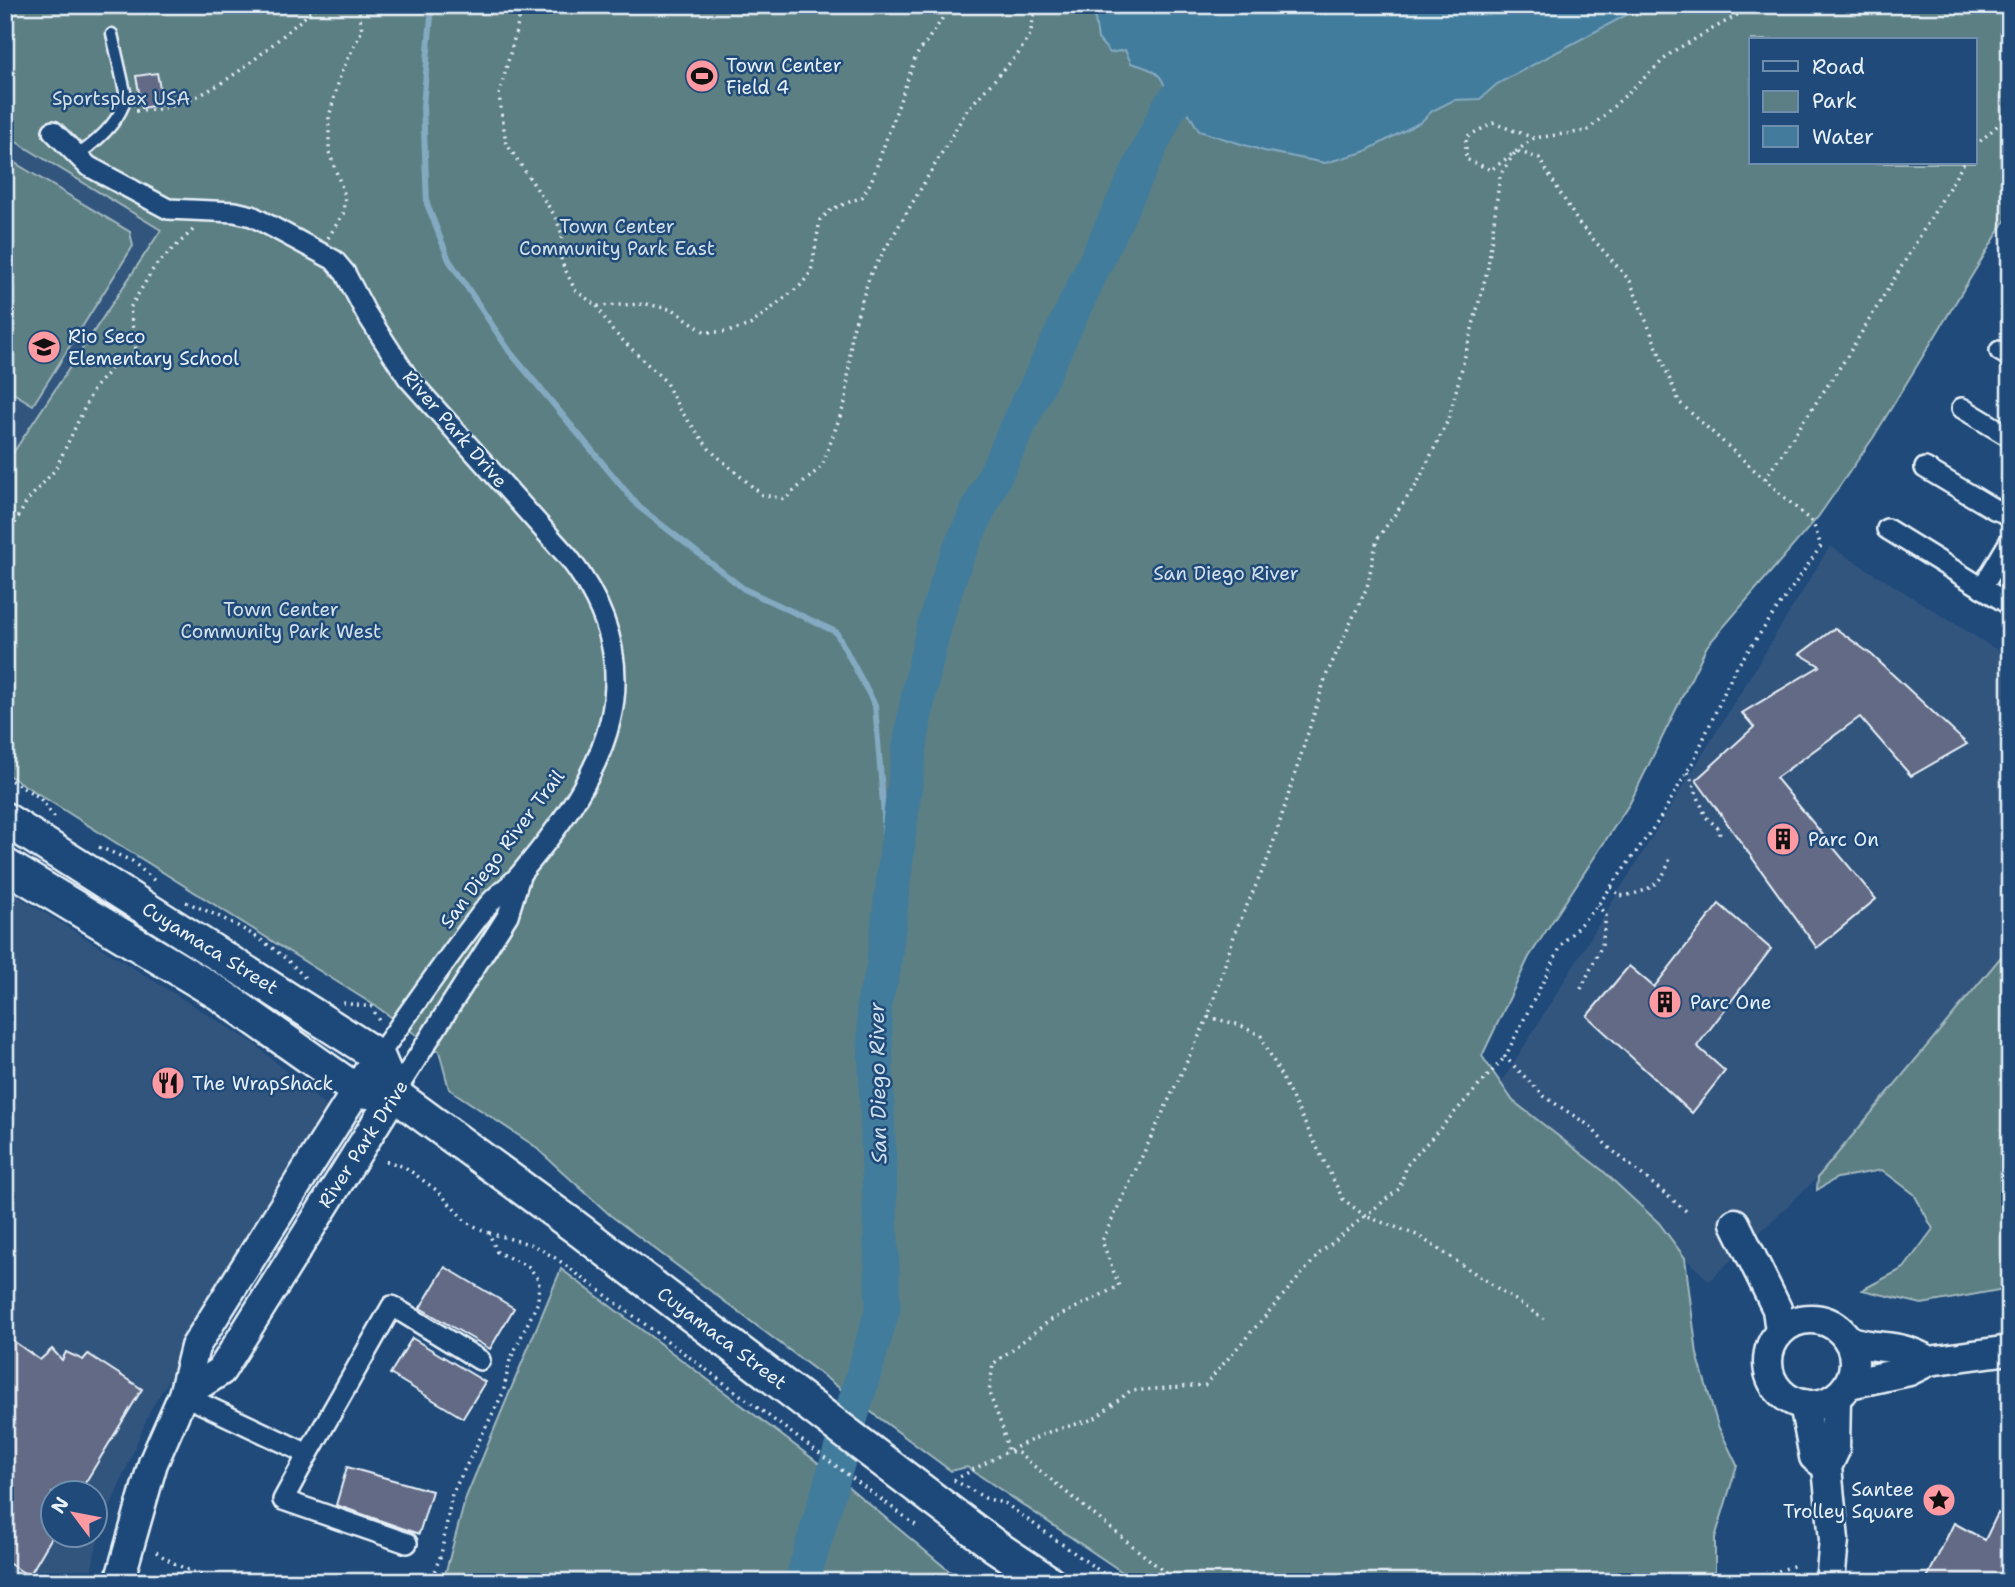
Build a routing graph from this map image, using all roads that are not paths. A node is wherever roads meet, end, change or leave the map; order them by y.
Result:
1 (112, 34) dead end
2 (53, 131) dead end
3 (79, 154) junction
4 (1962, 408) dead end
5 (2010, 437) edge
6 (1925, 468) dead end
7 (2010, 515) edge
8 (1887, 528) dead end
9 (2010, 541) edge
10 (1982, 587) junction
11 (2010, 605) edge
12 (5, 819) edge
13 (5, 865) edge
14 (520, 875) junction
15 (381, 1044) junction
16 (357, 1091) junction
17 (394, 1094) junction
18 (1735, 1223) dead end
19 (1759, 1267) junction
20 (1807, 1319) junction
21 (1780, 1331) junction
22 (1848, 1340) junction
23 (2010, 1350) edge
24 (480, 1360) dead end
25 (1929, 1361) junction
26 (1842, 1391) junction
27 (183, 1395) junction
28 (1804, 1404) junction
29 (308, 1454) junction
30 (1826, 1467) junction
31 (407, 1544) dead end
32 (119, 1582) edge
33 (1049, 1582) edge
34 (1830, 1582) edge

1 - 3 lane
2 - 3 street, River Park Drive
3 - 14 street, River Park Drive
4 - 5 street
6 - 7 street
8 - 10 street
9 - 10 street
10 - 11 street
12 - 15 main road, Cuyamaca Street
13 - 16 main road, Cuyamaca Street
14 - 15 street, River Park Drive
14 - 17 street, River Park Drive
15 - 16 street, River Park Drive
15 - 17 main road
16 - 17 main road
16 - 27 street, River Park Drive
17 - 27 street, River Park Drive
17 - 33 main road, Cuyamaca Street
18 - 19 street
19 - 20 street
19 - 21 street
20 - 21 street
20 - 22 street
21 - 28 street
22 - 25 street
22 - 26 street
23 - 25 street
24 - 29 street
25 - 26 street
26 - 28 street
26 - 30 street
27 - 29 street
27 - 32 street, River Park Drive
28 - 30 street
29 - 31 street
30 - 34 street

